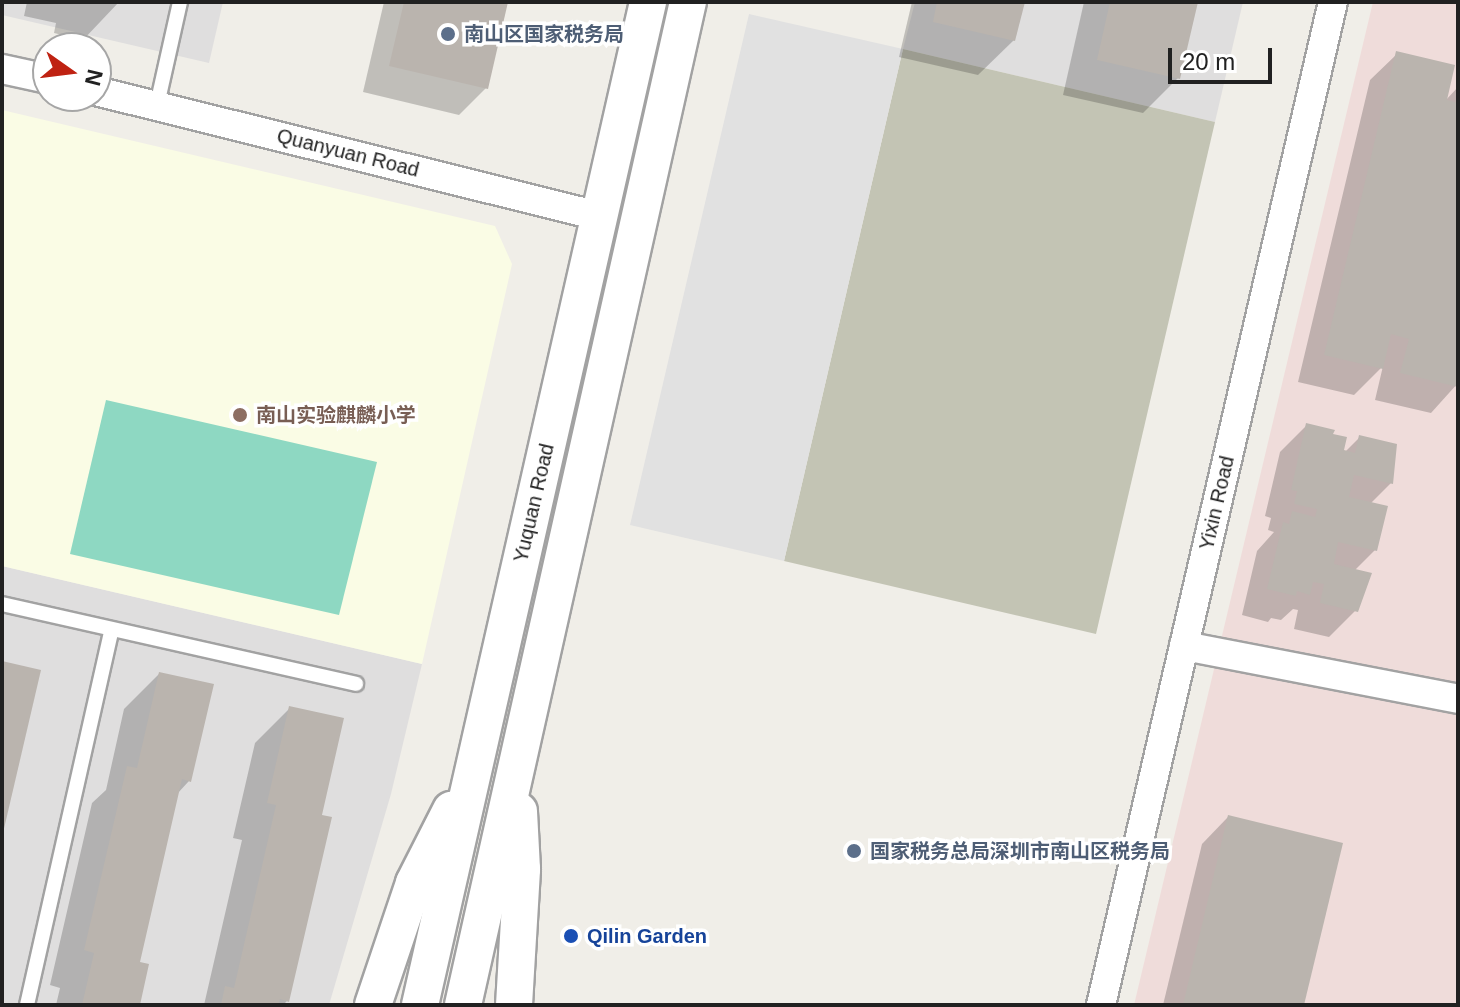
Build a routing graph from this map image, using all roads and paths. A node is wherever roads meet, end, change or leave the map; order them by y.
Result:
1 (180, 2) edge
2 (648, 2) edge
3 (688, 2) edge
4 (1333, 2) edge
5 (2, 69) edge
6 (32, 76) edge
7 (112, 95) edge
8 (157, 105) junction
9 (599, 216) junction
10 (2, 604) edge
11 (112, 629) junction
12 (1184, 646) junction
13 (356, 684) dead end
14 (1458, 699) edge
15 (476, 758) junction
16 (517, 767) junction
17 (27, 1005) edge
18 (373, 1005) edge
19 (420, 1005) edge
20 (463, 1005) edge
21 (514, 1005) edge
22 (1101, 1005) edge

1 - 8 lane
2 - 9 street, Yuquan Road
3 - 16 street, Yuquan Road
4 - 12 street, Yixin Road
5 - 6 street
7 - 8 street, Quanyuan Road
8 - 9 street, Quanyuan Road
9 - 15 street, Yuquan Road
10 - 11 lane
11 - 13 lane
11 - 17 lane
12 - 14 street
12 - 22 street, Yixin Road
15 - 18 street
15 - 19 street, Yuquan Road
16 - 20 street, Yuquan Road
16 - 21 street

